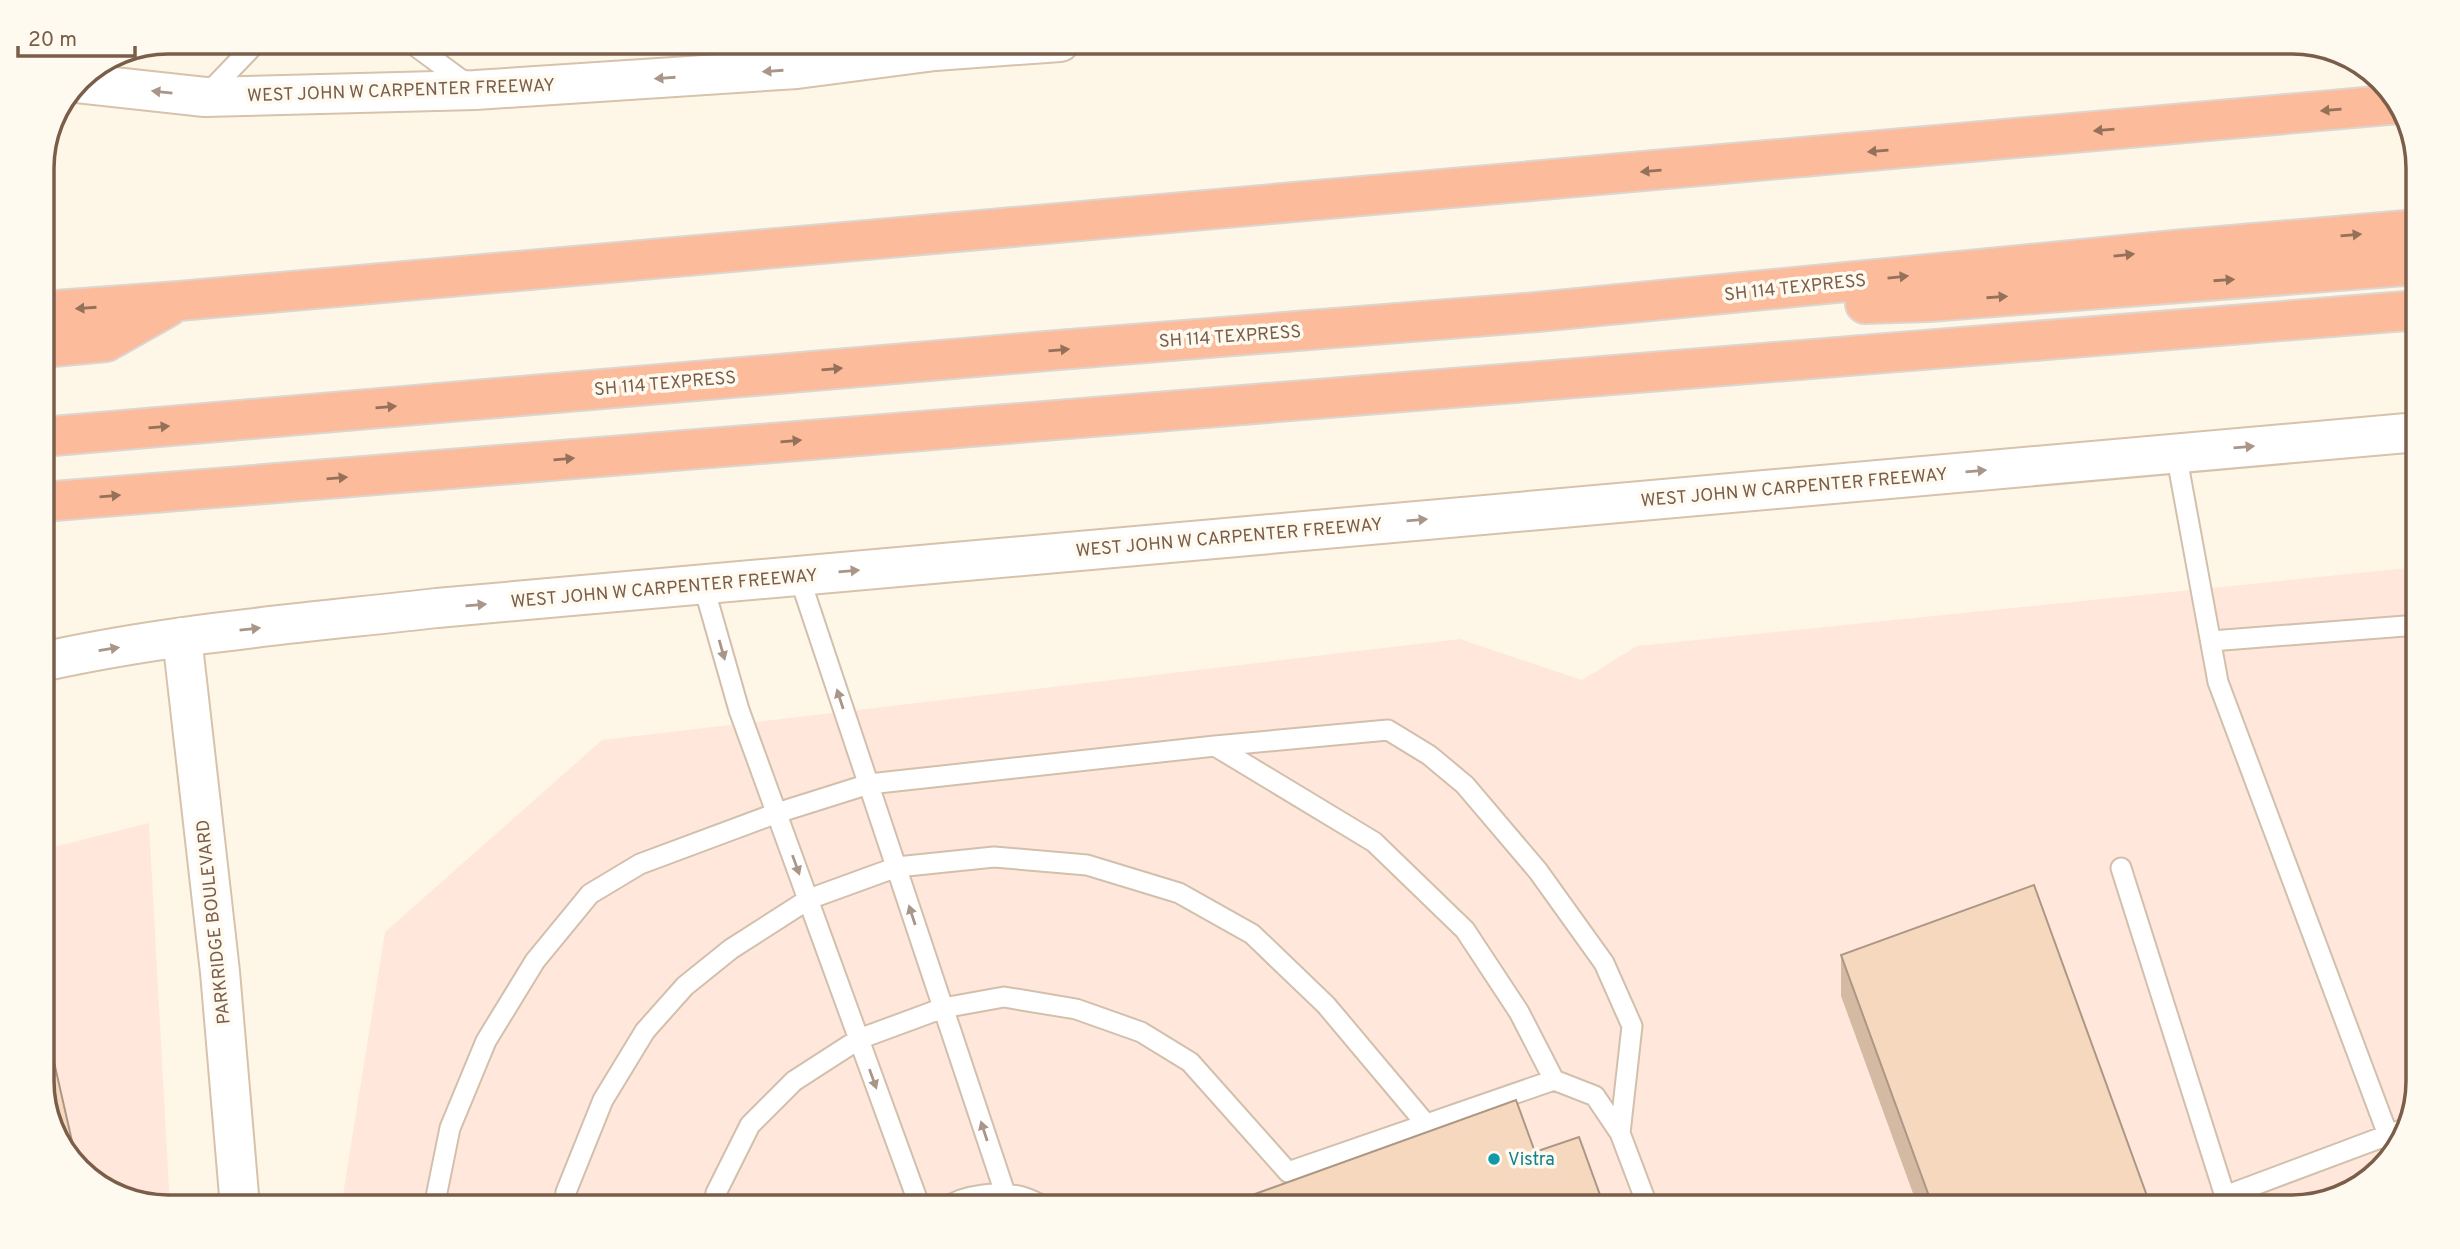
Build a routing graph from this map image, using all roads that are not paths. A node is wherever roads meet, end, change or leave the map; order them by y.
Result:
1 (246, 54) edge
2 (427, 54) edge
3 (912, 54) edge
4 (92, 85) edge
5 (475, 89) junction
6 (205, 97) junction
7 (2387, 105) edge
8 (2406, 230) edge
9 (2406, 266) edge
10 (178, 301) junction
11 (54, 310) edge
12 (2406, 311) edge
13 (1537, 312) junction
14 (54, 347) edge
15 (2406, 433) edge
16 (54, 436) edge
17 (2176, 453) junction
18 (54, 501) edge
19 (799, 576) junction
20 (703, 584) junction
21 (2406, 626) edge
22 (182, 637) junction
23 (2211, 641) junction
24 (54, 660) edge
25 (1215, 746) junction
26 (869, 784) junction
27 (777, 813) junction
28 (897, 867) junction
29 (2121, 868) dead end
30 (809, 900) junction
31 (943, 1008) junction
32 (859, 1039) junction
33 (1555, 1080) junction
34 (1426, 1124) junction
35 (1620, 1133) junction
36 (2389, 1140) edge
37 (2388, 1143) edge
38 (239, 1195) edge
39 (436, 1195) edge
40 (566, 1195) edge
41 (716, 1195) edge
42 (916, 1195) edge
43 (1006, 1195) edge
44 (1643, 1195) edge
45 (2223, 1195) edge
46 (2242, 1195) edge

1 - 6 lane
2 - 5 lane
3 -> 5 main road, WEST JOHN W CARPENTER FREEWAY
6 -> 4 main road, WEST JOHN W CARPENTER FREEWAY
5 - 6 main road, WEST JOHN W CARPENTER FREEWAY
7 -> 10 highway
13 -> 8 highway, SH 114 TEXPRESS
13 -> 9 highway
10 -> 11 highway
10 - 14 highway
18 -> 12 highway
16 -> 13 highway, SH 114 TEXPRESS
17 -> 15 main road, WEST JOHN W CARPENTER FREEWAY
19 -> 17 main road, WEST JOHN W CARPENTER FREEWAY
17 - 23 lane
19 - 20 main road, WEST JOHN W CARPENTER FREEWAY
26 -> 19 lane
22 -> 20 main road, WEST JOHN W CARPENTER FREEWAY
20 -> 27 lane
21 - 23 lane
24 -> 22 main road, WEST JOHN W CARPENTER FREEWAY
22 - 38 main road, PARKRIDGE BOULEVARD
23 - 36 lane
25 - 26 lane
25 - 33 lane
25 - 35 lane
26 - 27 lane
26 - 28 lane
27 -> 30 lane
27 - 39 lane
28 - 30 lane
31 -> 28 lane
28 - 34 lane
29 - 45 lane
30 - 32 lane
30 - 40 lane
31 - 32 lane
31 - 34 lane
43 -> 31 lane
32 - 41 lane
32 -> 42 lane
33 - 34 lane
33 - 35 lane
35 - 44 lane
37 - 46 lane

